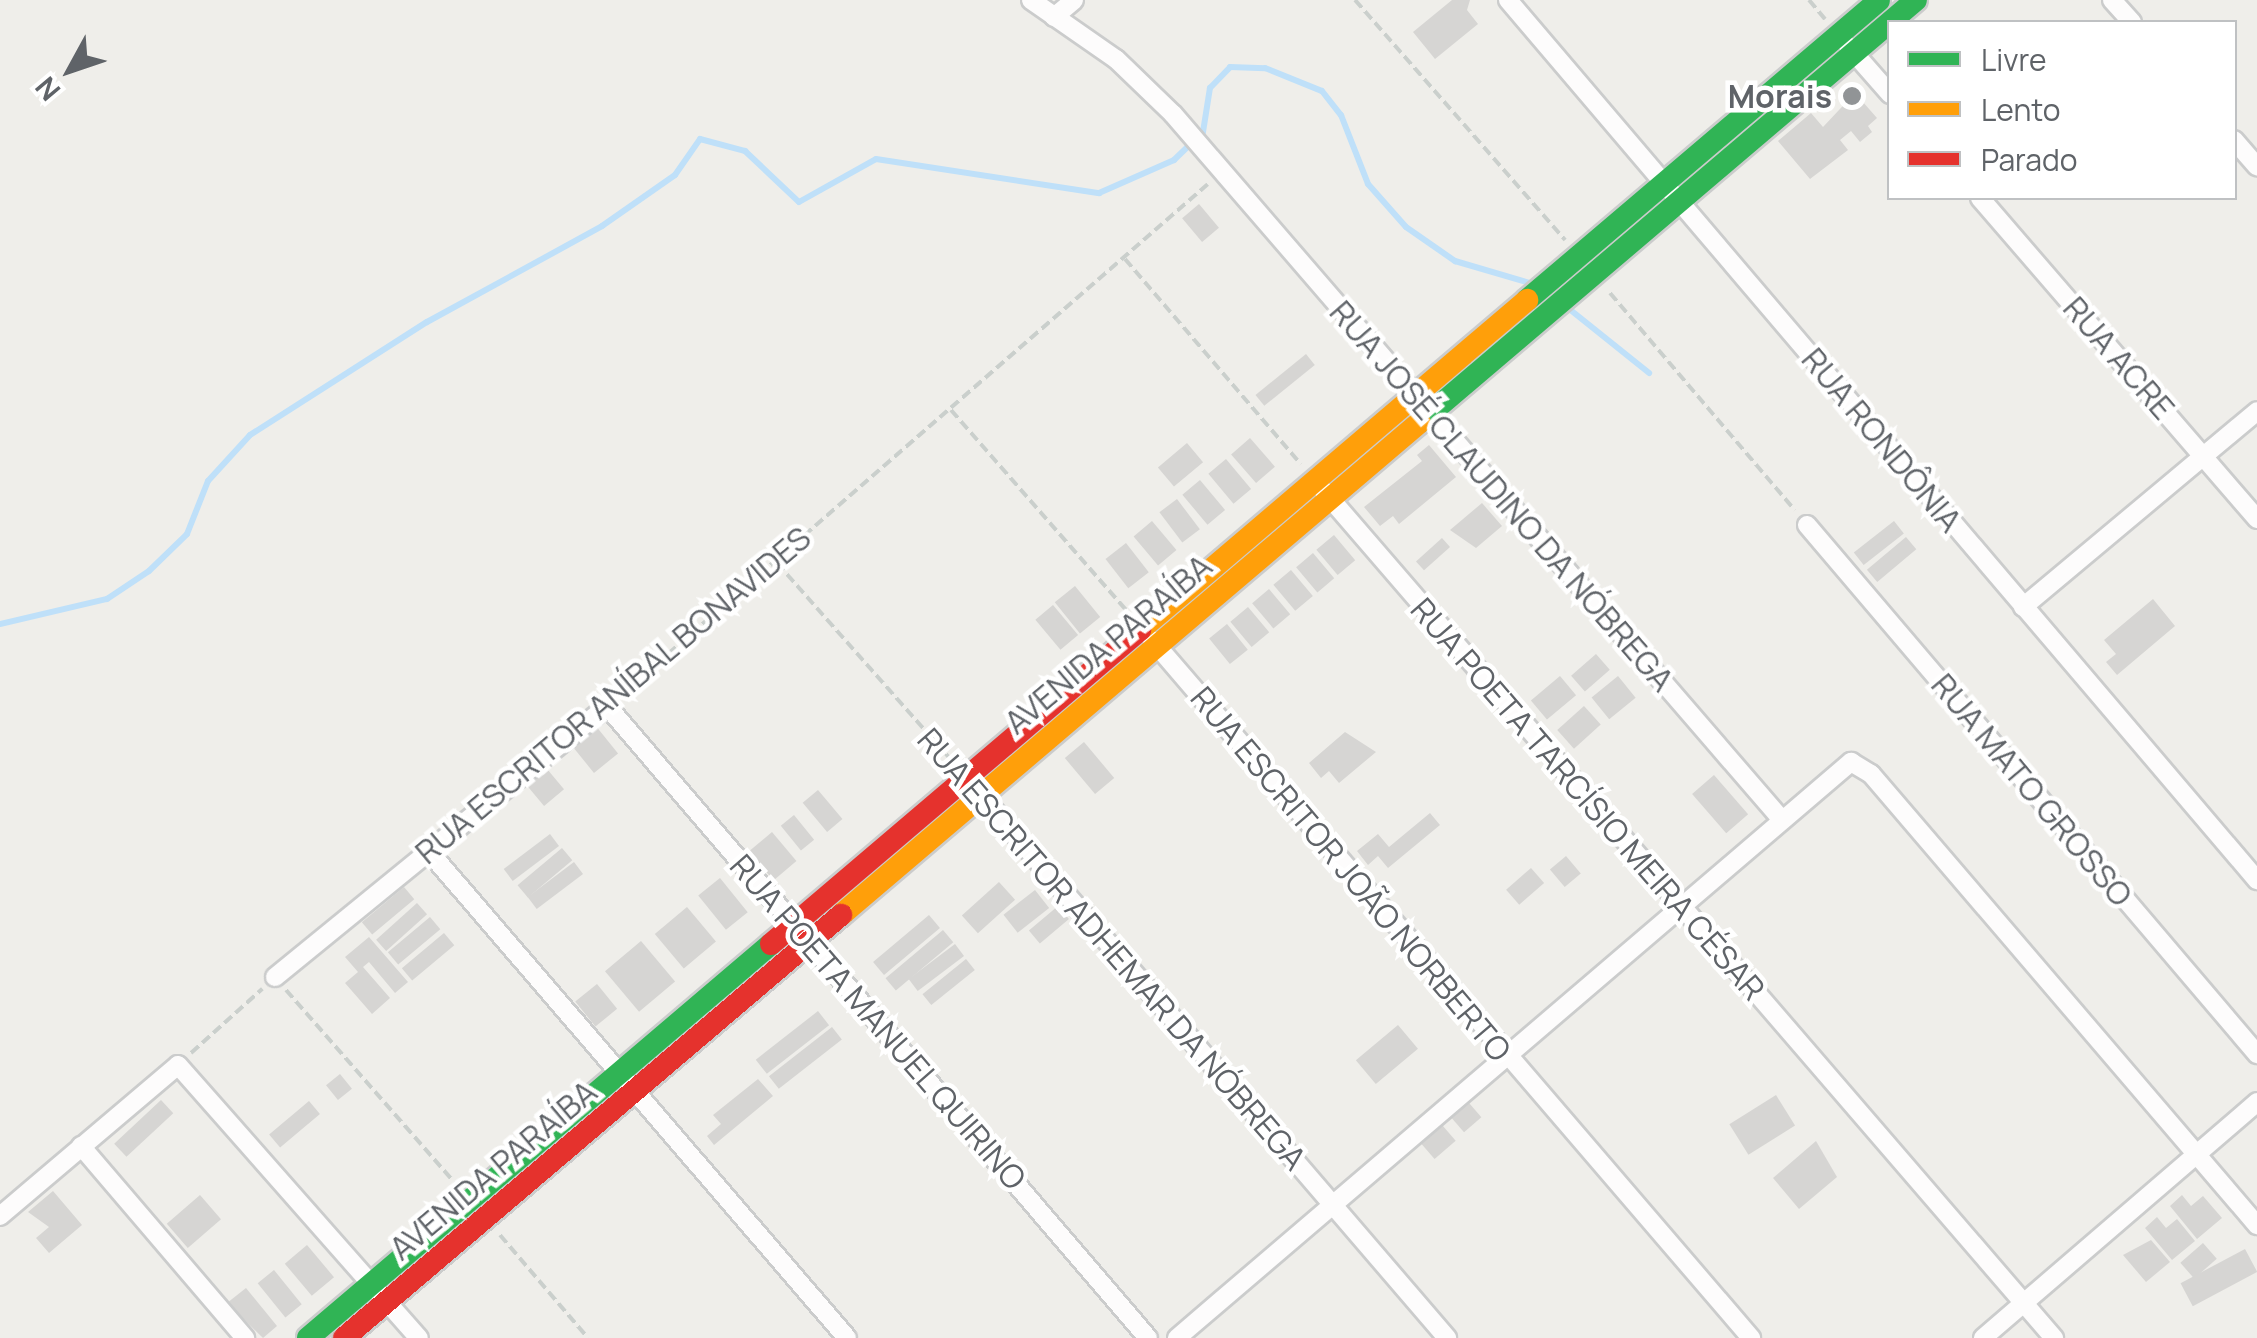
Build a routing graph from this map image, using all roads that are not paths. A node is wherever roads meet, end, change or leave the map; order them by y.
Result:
1 (1030, 0) edge
2 (1074, 0) edge
3 (1508, 0) edge
4 (1879, 0) edge
5 (1916, 0) edge
6 (2112, 0) edge
7 (1054, 17) junction
8 (2130, 20) edge
9 (1846, 43) junction
10 (1887, 91) edge
11 (2237, 143) edge
12 (2257, 166) edge
13 (1673, 191) junction
14 (1982, 200) edge
15 (1570, 282) junction
16 (1424, 406) junction
17 (2257, 412) edge
18 (2204, 457) junction
19 (1324, 490) junction
20 (2257, 518) edge
21 (1807, 525) dead end
22 (2022, 607) junction
23 (1150, 637) junction
24 (607, 706) joint
25 (973, 786) junction
26 (1782, 820) junction
27 (426, 848) junction
28 (2257, 880) edge
29 (1679, 908) junction
30 (793, 923) junction
31 (810, 943) junction
32 (275, 977) road end
33 (2257, 1054) edge
34 (1506, 1056) junction
35 (620, 1070) junction
36 (637, 1090) junction
37 (2257, 1102) edge
38 (81, 1146) junction
39 (2195, 1153) junction
40 (1332, 1205) junction
41 (0, 1216) edge
42 (2257, 1224) edge
43 (372, 1282) junction
44 (388, 1301) junction
45 (2024, 1302) junction
46 (245, 1338) edge
47 (308, 1338) edge
48 (344, 1338) edge
49 (419, 1338) edge
50 (847, 1338) edge
51 (1148, 1338) edge
52 (1177, 1338) edge
53 (1447, 1338) edge
54 (1751, 1338) edge
55 (1982, 1338) edge
56 (2054, 1338) edge

1 - 7 street, RUA JOSÉ CLAUDINO DA NÓBREGA
2 - 7 street
3 - 13 street, RUA RONDÔNIA
4 - 9 street, AVENIDA PARAÍBA
5 - 9 street, AVENIDA PARAÍBA
6 - 8 street
7 - 16 street, RUA JOSÉ CLAUDINO DA NÓBREGA
9 - 10 street
9 - 13 street, AVENIDA PARAÍBA
11 - 12 street
13 - 15 street, AVENIDA PARAÍBA
13 - 15 street, AVENIDA PARAÍBA
13 - 22 street, RUA RONDÔNIA
14 - 18 street, RUA ACRE
15 - 16 street, AVENIDA PARAÍBA
16 - 19 street, AVENIDA PARAÍBA
16 - 26 street, RUA JOSÉ CLAUDINO DA NÓBREGA
17 - 18 street
18 - 20 street, RUA ACRE
18 - 22 street
19 - 23 street, AVENIDA PARAÍBA
19 - 29 street, RUA POETA TARCÍSIO MEIRA CÉSAR
21 - 33 street, RUA MATO GROSSO
22 - 28 street, RUA RONDÔNIA
23 - 25 street, AVENIDA PARAÍBA
23 - 34 street, RUA ESCRITOR JOÃO NORBERTO
24 - 27 street, RUA ESCRITOR ANÍBAL BONAVIDES
24 - 30 street, RUA POETA MANUEL QUIRINO
25 - 30 street, AVENIDA PARAÍBA
25 - 31 street, AVENIDA PARAÍBA
25 - 40 street, RUA ESCRITOR ADHEMAR DA NÓBREGA
26 - 29 street
26 - 39 street
27 - 32 street, RUA ESCRITOR ANÍBAL BONAVIDES
27 - 35 street
29 - 34 street
29 - 45 street, RUA POETA TARCÍSIO MEIRA CÉSAR
30 - 31 street, RUA POETA MANUEL QUIRINO
30 - 35 street, AVENIDA PARAÍBA
31 - 36 street, AVENIDA PARAÍBA
31 - 51 street, RUA POETA MANUEL QUIRINO
34 - 40 street
34 - 54 street, RUA ESCRITOR JOÃO NORBERTO
35 - 36 street
35 - 43 street, AVENIDA PARAÍBA
36 - 44 street, AVENIDA PARAÍBA
36 - 50 street
37 - 39 street
38 - 41 street
38 - 43 street
38 - 46 street
39 - 42 street
39 - 45 street
40 - 52 street
40 - 53 street, RUA ESCRITOR ADHEMAR DA NÓBREGA
43 - 44 street
43 - 47 street, AVENIDA PARAÍBA
44 - 48 street, AVENIDA PARAÍBA
44 - 49 street
45 - 55 street
45 - 56 street, RUA POETA TARCÍSIO MEIRA CÉSAR

